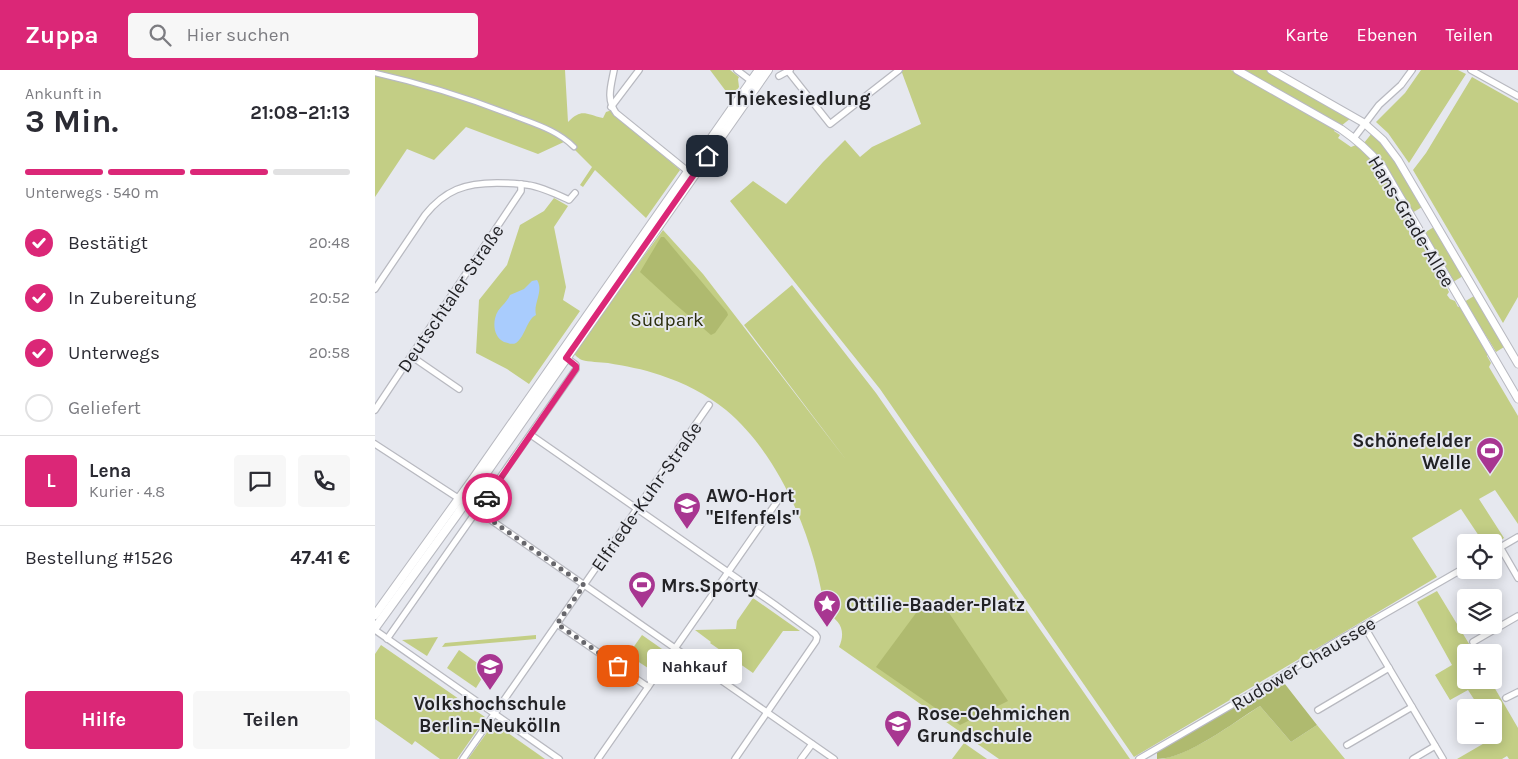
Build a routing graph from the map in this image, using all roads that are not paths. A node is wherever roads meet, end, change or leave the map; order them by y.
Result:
1 (615, 70) edge
2 (639, 70) edge
3 (737, 70) edge
4 (759, 70) edge
5 (768, 70) edge
6 (899, 70) edge
7 (1237, 70) edge
8 (1271, 70) edge
9 (1412, 70) edge
10 (1471, 70) edge
11 (789, 71) edge
12 (375, 73) edge
13 (779, 76) dead end
14 (754, 83) junction
15 (1518, 96) edge
16 (611, 106) junction
17 (1364, 123) junction
18 (1354, 138) junction
19 (574, 147) dead end
20 (691, 174) junction
21 (521, 184) junction
22 (575, 193) dead end
23 (375, 289) edge
24 (411, 356) junction
25 (563, 356) junction
26 (1518, 364) edge
27 (459, 389) dead end
28 (1518, 399) edge
29 (709, 405) dead end
30 (375, 410) edge
31 (531, 435) junction
32 (375, 444) edge
33 (781, 496) dead end
34 (462, 501) junction
35 (637, 509) junction
36 (478, 511) junction
37 (1518, 537) edge
38 (1502, 546) edge
39 (1502, 556) edge
40 (728, 572) junction
41 (1457, 572) edge
42 (1518, 578) edge
43 (584, 585) junction
44 (375, 616) edge
45 (1518, 616) edge
46 (557, 624) junction
47 (1364, 626) junction
48 (375, 629) edge
49 (387, 639) junction
50 (1473, 642) dead end
51 (675, 648) junction
52 (1389, 668) junction
53 (648, 687) junction
54 (1518, 692) edge
55 (1506, 698) dead end
56 (1412, 707) junction
57 (1318, 710) dead end
58 (767, 712) junction
59 (495, 714) junction
60 (812, 744) junction
61 (1347, 745) dead end
62 (1435, 746) junction
63 (463, 759) edge
64 (559, 759) edge
65 (598, 759) edge
66 (735, 759) edge
67 (801, 759) edge
68 (834, 759) edge
69 (1139, 759) edge
70 (1413, 759) edge
71 (1443, 759) edge

1 - 16 street
2 - 16 street
3 - 14 street
4 - 14 main road
5 - 14 main road
6 - 11 street
7 - 18 street, Hans-Grade-Allee
8 - 17 street, Hans-Grade-Allee
9 - 17 street
10 - 15 street
11 - 13 street
12 - 19 street
14 - 20 main road
16 - 20 street
17 - 18 street
17 - 26 street, Hans-Grade-Allee
18 - 28 street, Hans-Grade-Allee
20 - 25 main road
21 - 22 street
21 - 23 street
21 - 24 street, Deutschtaler Straße
24 - 27 street
24 - 30 street, Deutschtaler Straße
25 - 31 street
25 - 34 main road
29 - 35 street, Elfriede-Kuhr-Straße
31 - 35 street
31 - 36 street
32 - 34 street
33 - 40 street
34 - 36 street
34 - 44 main road
34 - 48 main road
35 - 40 street
35 - 43 street, Elfriede-Kuhr-Straße
36 - 43 street
36 - 49 street
37 - 38 street
39 - 42 street
40 - 51 street
40 - 58 street
41 - 47 street, Rudower Chaussee
43 - 46 street, Elfriede-Kuhr-Straße
43 - 51 street
45 - 50 street
46 - 53 street
46 - 59 street, Elfriede-Kuhr-Straße
47 - 52 street
47 - 69 street, Rudower Chaussee
48 - 49 street
49 - 59 street
51 - 53 street
51 - 58 street
52 - 56 street
52 - 57 street
53 - 65 street
54 - 55 street
56 - 61 street
56 - 62 street
58 - 60 street
58 - 66 street
59 - 63 street, Elfriede-Kuhr-Straße
59 - 64 street
60 - 67 street
60 - 68 street
62 - 70 street
62 - 71 street

